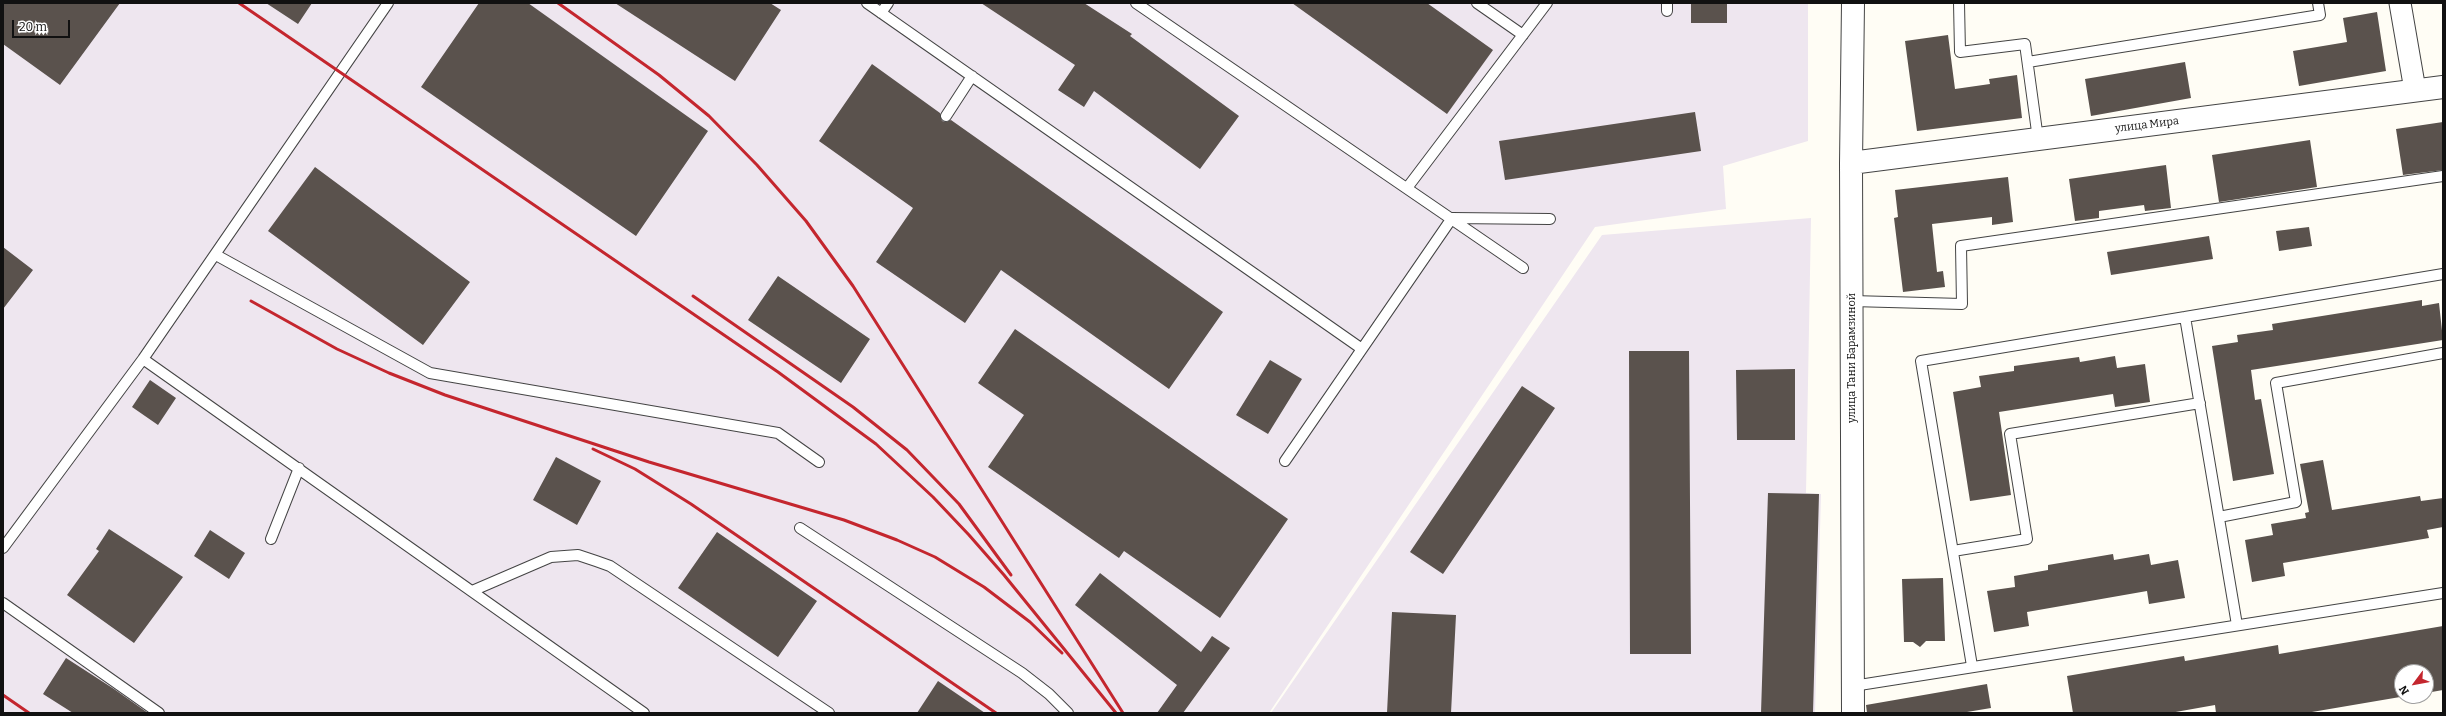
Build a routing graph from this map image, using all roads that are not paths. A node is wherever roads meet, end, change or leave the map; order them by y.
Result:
1 (388, 3) edge
2 (867, 3) edge
3 (888, 3) edge
4 (1136, 3) edge
5 (1477, 3) edge
6 (1547, 3) edge
7 (1853, 3) edge
8 (1960, 3) edge
9 (2318, 3) edge
10 (2400, 3) edge
11 (881, 13) junction
12 (1523, 35) junction
13 (2028, 62) junction
14 (972, 76) junction
15 (2443, 87) edge
16 (2415, 90) junction
17 (946, 116) dead end
18 (2038, 139) junction
19 (1851, 163) junction
20 (2443, 176) edge
21 (1407, 188) junction
22 (1452, 218) junction
23 (1550, 219) dead end
24 (216, 255) junction
25 (1523, 268) dead end
26 (2443, 274) edge
27 (1852, 301) junction
28 (2186, 317) junction
29 (1362, 349) junction
30 (2443, 353) edge
31 (143, 359) junction
32 (2200, 403) junction
33 (1285, 461) dead end
34 (819, 462) dead end
35 (299, 468) junction
36 (2219, 517) junction
37 (800, 528) dead end
38 (271, 539) dead end
39 (3, 548) edge
40 (1953, 551) junction
41 (472, 591) junction
42 (2443, 593) edge
43 (3, 603) edge
44 (2237, 625) junction
45 (1972, 666) junction
46 (1853, 686) junction
47 (158, 713) edge
48 (644, 713) edge
49 (829, 713) edge
50 (1068, 713) edge
51 (1853, 713) edge

1 - 24 lane
2 - 11 lane
3 - 11 lane
4 - 21 lane
5 - 12 lane
6 - 12 lane
7 - 19 street, улица Тани Барамзиной
8 - 13 lane
9 - 13 lane
10 - 16 street
11 - 14 lane
12 - 21 lane
13 - 18 lane
14 - 17 lane
14 - 29 lane
15 - 16 street, улица Мира
16 - 18 street, улица Мира
18 - 19 street, улица Мира
19 - 27 street, улица Тани Барамзиной
20 - 27 lane
21 - 22 lane
22 - 23 lane
22 - 25 lane
22 - 29 lane
24 - 31 lane
24 - 34 lane
26 - 28 lane
27 - 46 street, улица Тани Барамзиной
28 - 32 lane
28 - 40 lane
29 - 33 lane
30 - 36 lane
31 - 35 lane
31 - 39 lane
32 - 36 lane
32 - 40 lane
35 - 38 lane
35 - 41 lane
36 - 44 lane
37 - 50 lane
40 - 45 lane
41 - 48 lane
41 - 49 lane
42 - 44 lane
43 - 47 lane
44 - 45 lane
45 - 46 lane
46 - 51 street, улица Тани Барамзиной

